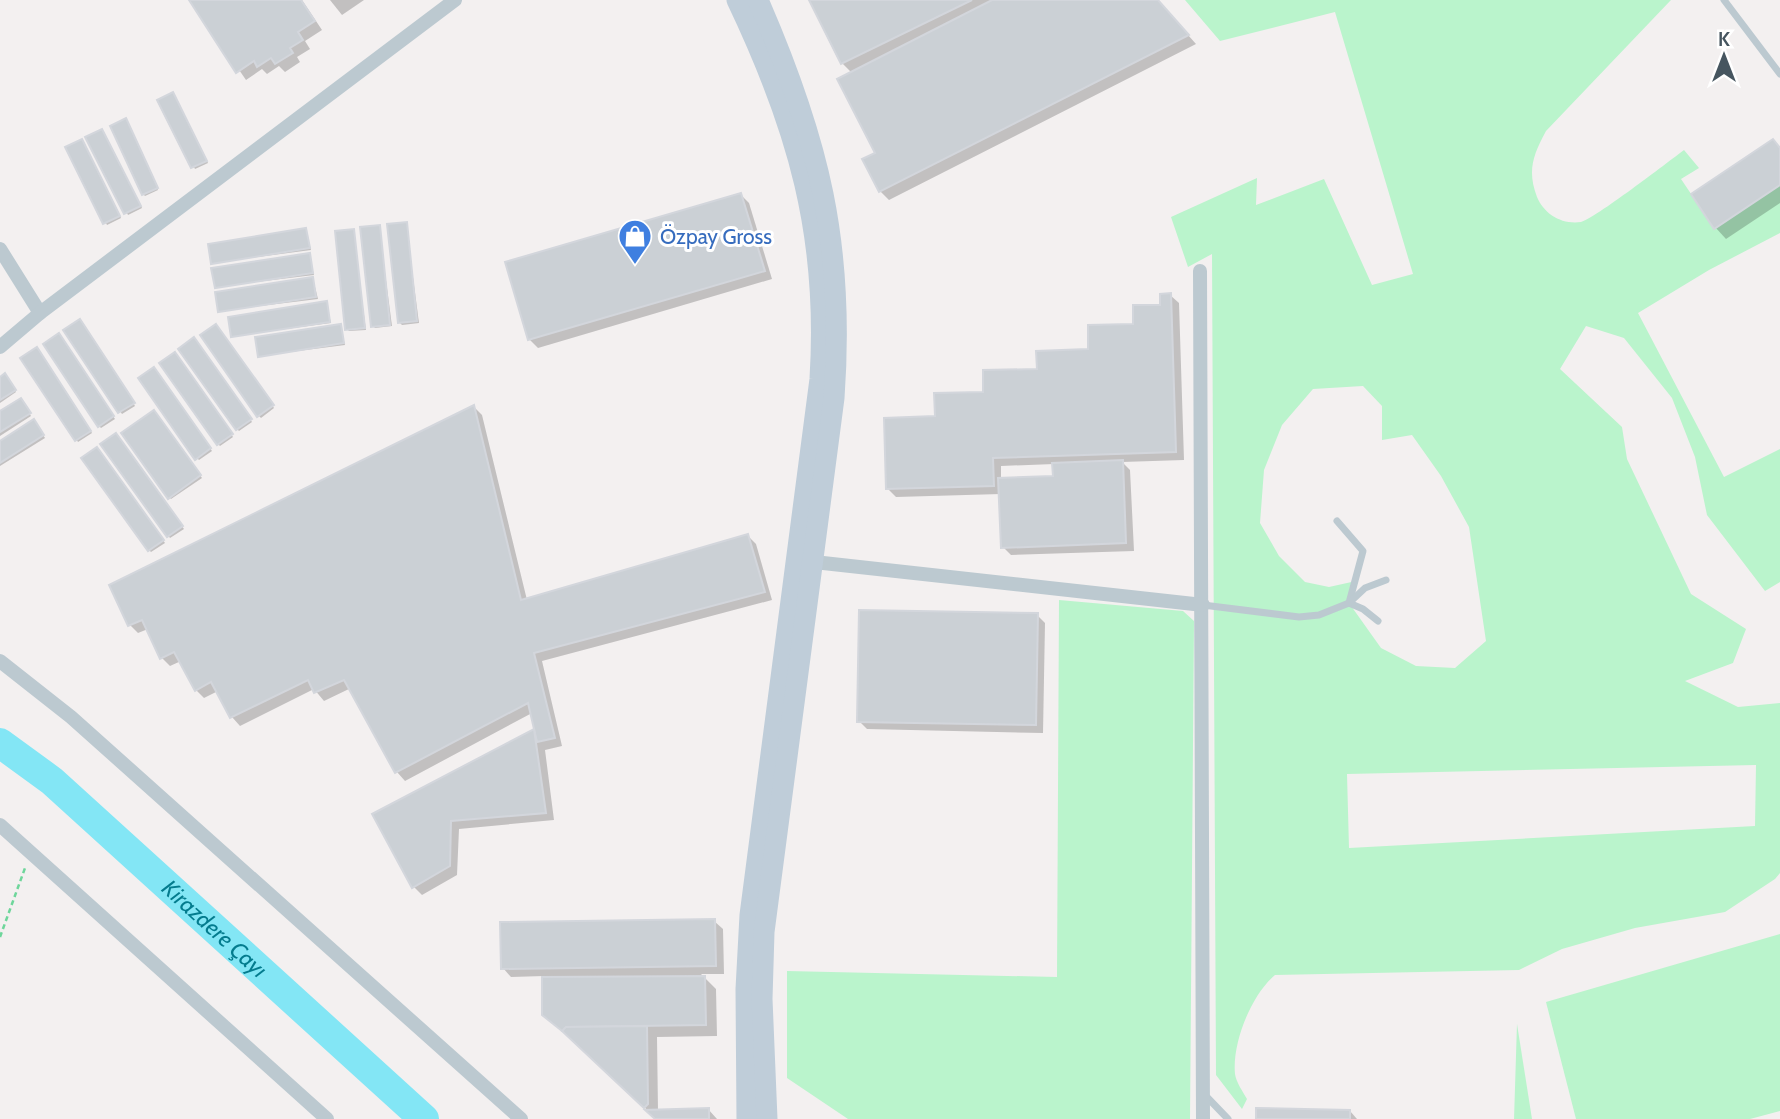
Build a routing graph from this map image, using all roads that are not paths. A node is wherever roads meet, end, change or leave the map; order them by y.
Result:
1 (454, 0) edge
2 (737, 0) edge
3 (758, 0) edge
4 (1724, 0) edge
5 (1780, 74) edge
6 (0, 249) edge
7 (1200, 271) dead end
8 (40, 313) junction
9 (0, 348) edge
10 (1337, 521) dead end
11 (805, 561) junction
12 (1386, 580) dead end
13 (1349, 603) junction
14 (1203, 605) junction
15 (1378, 621) dead end
16 (0, 661) edge
17 (0, 825) edge
18 (1203, 1094) junction
19 (327, 1119) edge
20 (522, 1119) edge
21 (747, 1119) edge
22 (767, 1119) edge
23 (1203, 1119) edge
24 (1228, 1119) edge

1 - 8 street
2 - 11 main road
3 - 11 main road
4 - 5 lane
6 - 8 street
7 - 14 street
8 - 9 street
10 - 13 lane
11 - 14 street
11 - 21 main road
11 - 22 main road
12 - 13 lane
13 - 14 lane
13 - 15 lane
14 - 18 street
16 - 20 street
17 - 19 street
18 - 23 street
18 - 24 lane

